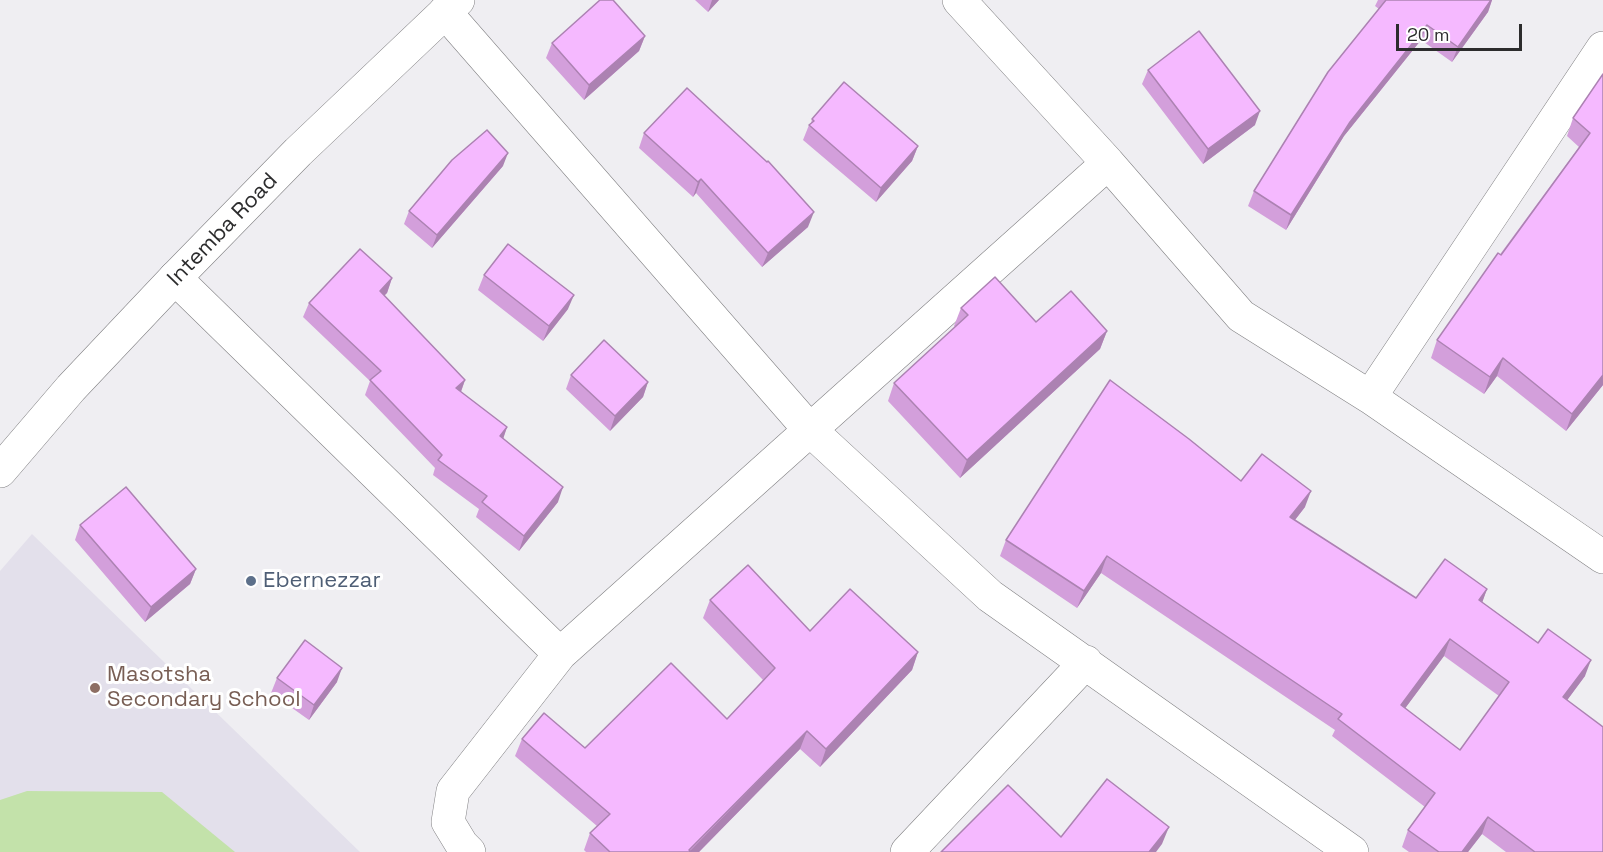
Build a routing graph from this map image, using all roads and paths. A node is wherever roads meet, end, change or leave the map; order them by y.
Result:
1 (958, 0) edge
2 (451, 6) edge
3 (1603, 48) edge
4 (1108, 163) junction
5 (176, 278) junction
6 (1370, 398) junction
7 (810, 429) junction
8 (0, 471) edge
9 (1603, 557) edge
10 (560, 654) junction
11 (1086, 662) junction
12 (469, 852) edge
13 (907, 852) edge
14 (1352, 852) edge

1 - 4 street
2 - 5 street, Intemba Road
2 - 7 street
3 - 6 street
4 - 6 street
4 - 7 street
5 - 8 street, Intemba Road
5 - 10 street
6 - 9 street
7 - 10 street
7 - 11 street
10 - 12 street
11 - 13 street
11 - 14 street

